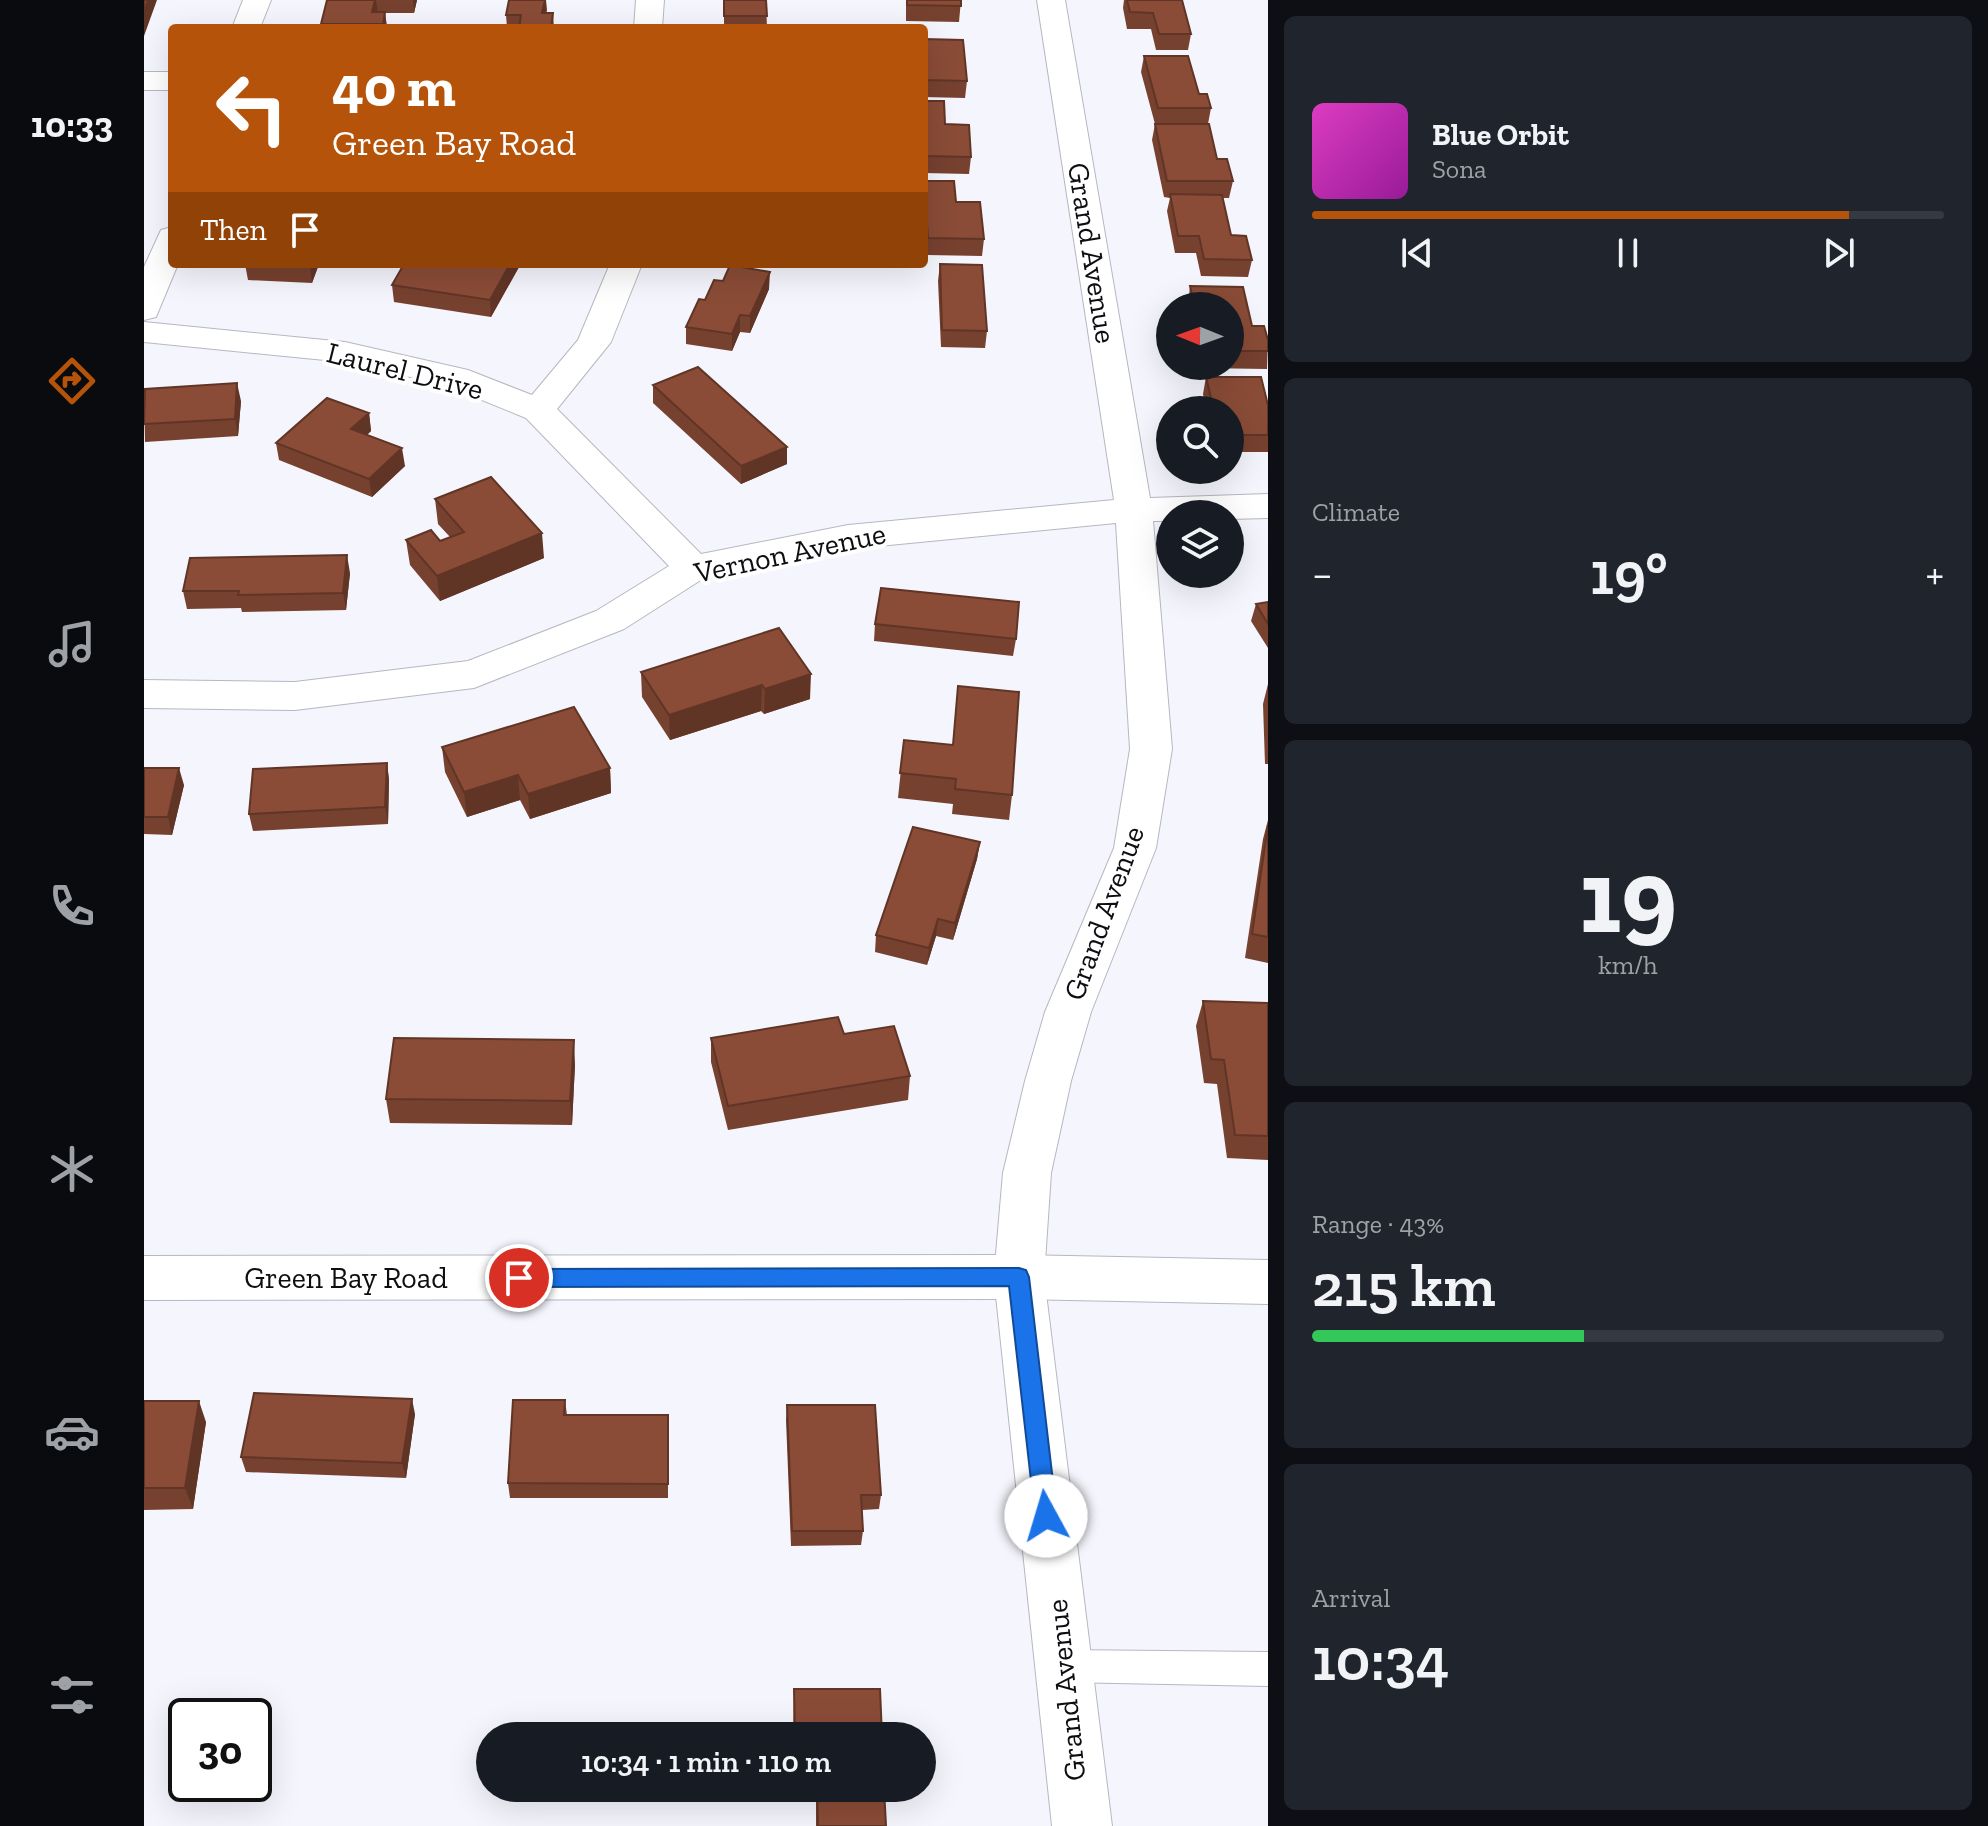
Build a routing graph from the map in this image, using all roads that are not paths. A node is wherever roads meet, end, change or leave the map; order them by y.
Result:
1 (257, 0) edge
2 (650, 0) edge
3 (1051, 0) edge
4 (248, 24) edge
5 (648, 24) edge
6 (144, 81) edge
7 (168, 81) edge
8 (168, 247) edge
9 (624, 268) edge
10 (144, 310) edge
11 (144, 332) edge
12 (538, 410) junction
13 (1268, 506) edge
14 (1134, 510) junction
15 (693, 568) junction
16 (144, 694) edge
17 (1019, 1277) junction
18 (144, 1278) edge
19 (1268, 1282) edge
20 (1064, 1666) junction
21 (1268, 1669) edge
22 (1082, 1826) edge

1 - 4 street
2 - 5 street
3 - 14 street, Grand Avenue
6 - 7 street
8 - 10 street
9 - 12 street
11 - 12 street, Laurel Drive
12 - 15 street, Laurel Drive
13 - 14 street, Vernon Avenue
14 - 15 street, Vernon Avenue
14 - 17 street, Grand Avenue
15 - 16 street, Vernon Avenue
17 - 18 street, Green Bay Road
17 - 19 street, Green Bay Road
17 - 20 street, Grand Avenue
20 - 21 lane
20 - 22 street, Grand Avenue

